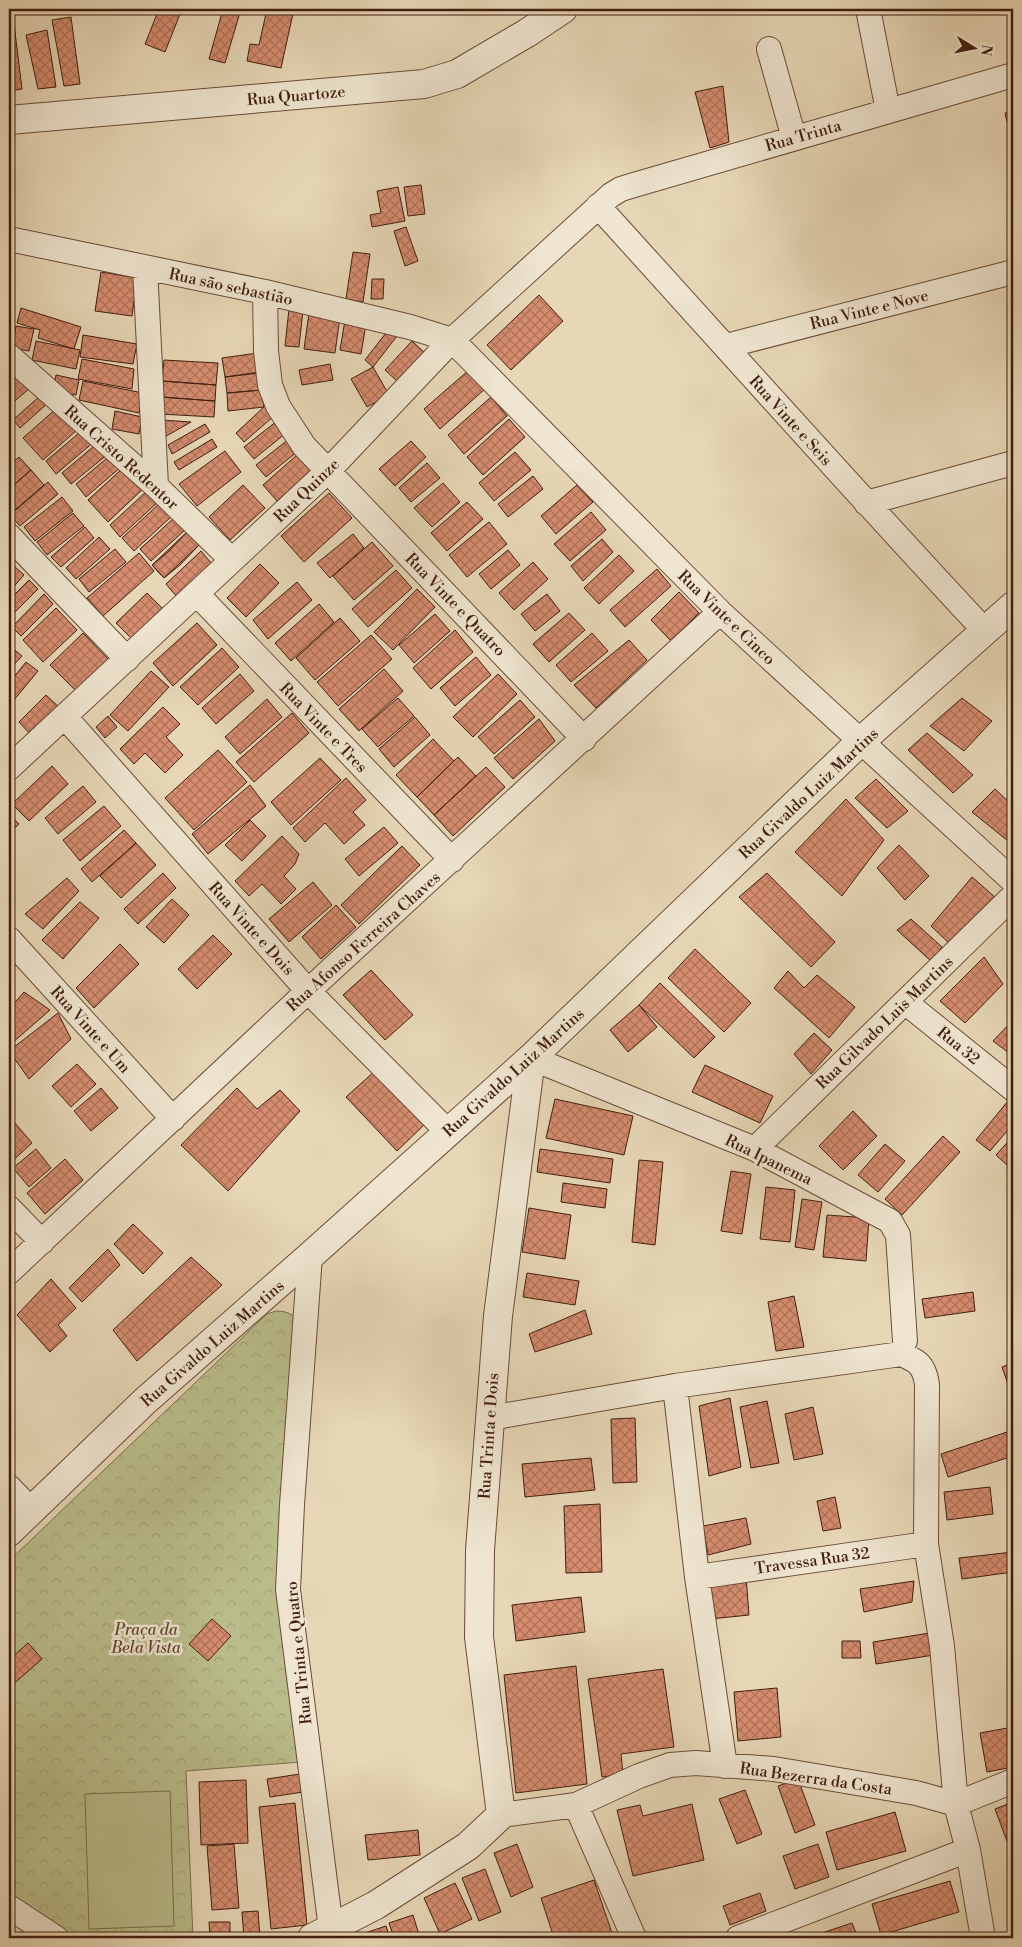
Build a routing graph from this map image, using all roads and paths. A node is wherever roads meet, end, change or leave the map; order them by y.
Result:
1 (563, 9) edge
2 (868, 9) edge
3 (770, 49) dead end
4 (1013, 75) edge
5 (888, 111) junction
6 (9, 120) edge
7 (794, 138) junction
8 (598, 206) junction
9 (9, 239) edge
10 (145, 268) junction
11 (1013, 272) edge
12 (265, 292) junction
13 (452, 340) junction
14 (726, 346) junction
15 (9, 356) edge
16 (1013, 463) edge
17 (329, 470) junction
18 (156, 486) junction
19 (866, 503) junction
20 (9, 536) edge
21 (232, 560) junction
22 (197, 594) junction
23 (1013, 606) edge
24 (720, 612) junction
25 (986, 632) junction
26 (127, 659) junction
27 (65, 717) junction
28 (584, 738) junction
29 (860, 742) junction
30 (13, 754) edge
31 (452, 860) junction
32 (1013, 881) edge
33 (1013, 896) edge
34 (9, 939) edge
35 (308, 991) junction
36 (905, 1002) junction
37 (531, 1058) junction
38 (1013, 1089) edge
39 (173, 1119) junction
40 (448, 1132) junction
41 (755, 1149) junction
42 (9, 1208) edge
43 (42, 1242) junction
44 (310, 1256) junction
45 (9, 1272) edge
46 (905, 1341) dead end
47 (675, 1386) junction
48 (490, 1418) junction
49 (9, 1487) edge
50 (32, 1511) junction
51 (9, 1532) edge
52 (926, 1544) junction
53 (697, 1577) junction
54 (725, 1766) junction
55 (1013, 1781) edge
56 (956, 1804) junction
57 (576, 1805) junction
58 (501, 1815) junction
59 (968, 1850) junction
60 (9, 1908) edge
61 (322, 1934) edge
62 (56, 1938) edge
63 (634, 1938) edge
64 (738, 1938) edge
65 (983, 1938) edge

1 - 6 street, Rua Quartoze
2 - 5 street
3 - 7 street
4 - 5 street, Rua Trinta
5 - 7 street, Rua Trinta
7 - 8 street, Rua Trinta
8 - 13 street, Rua Quinze
8 - 14 street, Rua Vinte e Seis
9 - 10 street, Rua são sebastião
10 - 12 street, Rua são sebastião
10 - 18 street
11 - 14 street, Rua Vinte e Nove
12 - 13 street, Rua são sebastião
12 - 17 street, Rua Vinte e Quatro
13 - 17 street, Rua Quinze
13 - 24 street, Rua Vinte e Cinco
14 - 19 street, Rua Vinte e Seis
15 - 18 street, Rua Cristo Redentor
16 - 19 street
17 - 21 street, Rua Quinze
17 - 28 street, Rua Vinte e Quatro
18 - 21 street, Rua Cristo Redentor
19 - 25 street, Rua Vinte e Seis
20 - 26 street
21 - 22 street, Rua Quinze
22 - 26 street, Rua Quinze
22 - 31 street, Rua Vinte e Tres
23 - 25 street, Rua Givaldo Luiz Martins
24 - 28 street, Rua Afonso Ferreira Chaves
24 - 29 street, Rua Vinte e Cinco
25 - 29 street, Rua Givaldo Luiz Martins
26 - 27 street, Rua Quinze
27 - 30 street, Rua Quinze
27 - 35 street, Rua Vinte e Dois
28 - 31 street, Rua Afonso Ferreira Chaves
29 - 32 street, Rua Vinte e Cinco
29 - 37 street, Rua Givaldo Luiz Martins
31 - 35 street, Rua Afonso Ferreira Chaves
33 - 36 street, Rua Gilvado Luis Martins
34 - 39 street, Rua Vinte e Um
35 - 39 street, Rua Afonso Ferreira Chaves
35 - 40 street, Rua Vinte e Dois
36 - 38 street, Rua 32
36 - 41 street, Rua Gilvado Luis Martins
37 - 40 street, Rua Givaldo Luiz Martins
37 - 41 street, Rua Ipanema
37 - 48 street, Rua Trinta e Dois
39 - 43 street, Rua Afonso Ferreira Chaves
40 - 44 street, Rua Givaldo Luiz Martins
41 - 46 street, Rua Ipanema
42 - 43 street
43 - 45 street, Rua Afonso Ferreira Chaves
44 - 50 street, Rua Givaldo Luiz Martins
44 - 61 street, Rua Trinta e Quatro
47 - 48 street
47 - 52 street
47 - 53 street
48 - 58 street, Rua Trinta e Dois
49 - 50 street
50 - 51 street, Rua Givaldo Luiz Martins
52 - 53 street, Travessa Rua 32
52 - 56 street
53 - 54 street
54 - 56 street, Rua Bezerra da Costa
54 - 57 street, Rua Bezerra da Costa
55 - 56 street
56 - 59 street
57 - 58 street, Rua Bezerra da Costa
57 - 63 street
58 - 61 street
59 - 64 street
59 - 65 street
60 - 62 street

